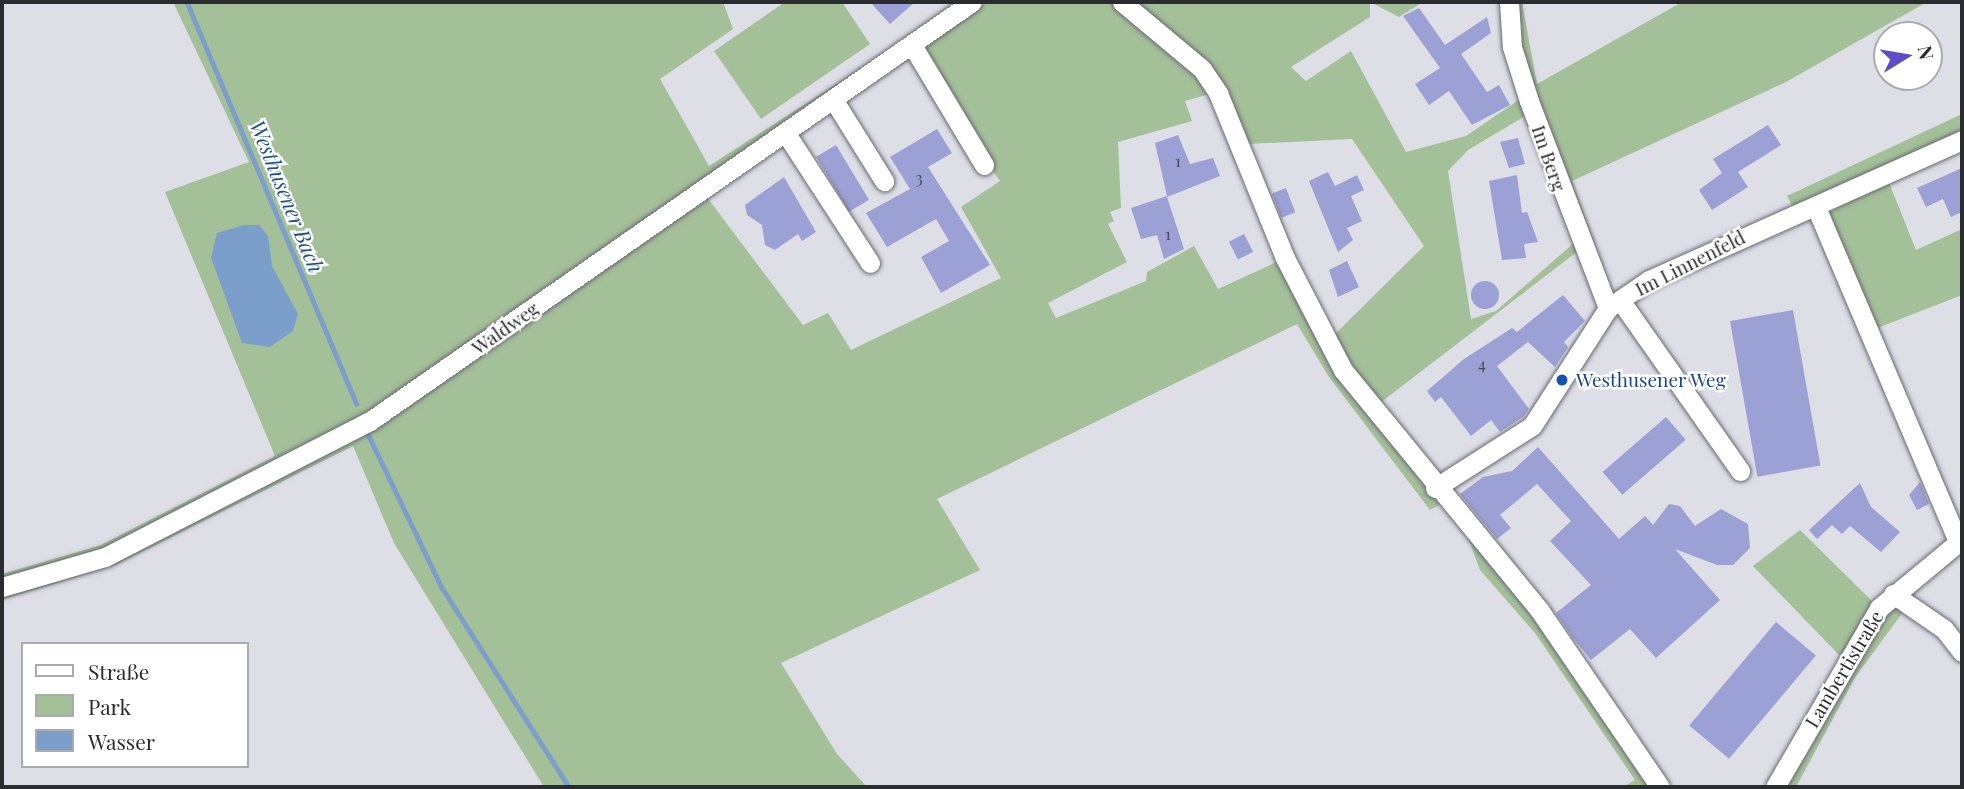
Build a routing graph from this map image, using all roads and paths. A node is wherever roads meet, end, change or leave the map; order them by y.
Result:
1 (972, 2) edge
2 (1122, 2) edge
3 (1508, 2) edge
4 (912, 45) junction
5 (833, 99) junction
6 (785, 132) junction
7 (1962, 140) edge
8 (984, 165) dead end
9 (884, 181) dead end
10 (1816, 207) junction
11 (870, 264) dead end
12 (1614, 304) junction
13 (1740, 471) dead end
14 (1435, 488) junction
15 (1960, 540) edge
16 (2, 587) edge
17 (1893, 594) junction
18 (1962, 652) edge
19 (1660, 787) edge
20 (1775, 787) edge

1 - 4 street, Waldweg
2 - 14 street
3 - 12 street, Im Berg
4 - 5 street, Waldweg
4 - 8 street
5 - 6 street, Waldweg
5 - 9 street
6 - 11 street
6 - 16 street, Waldweg
7 - 10 street, Im Linnenfeld
10 - 12 street, Im Linnenfeld
10 - 15 street
12 - 13 street, Im Berg
12 - 14 street, Im Linnenfeld
14 - 19 street
15 - 17 street, Lambertistraße
17 - 18 street
17 - 20 street, Lambertistraße

